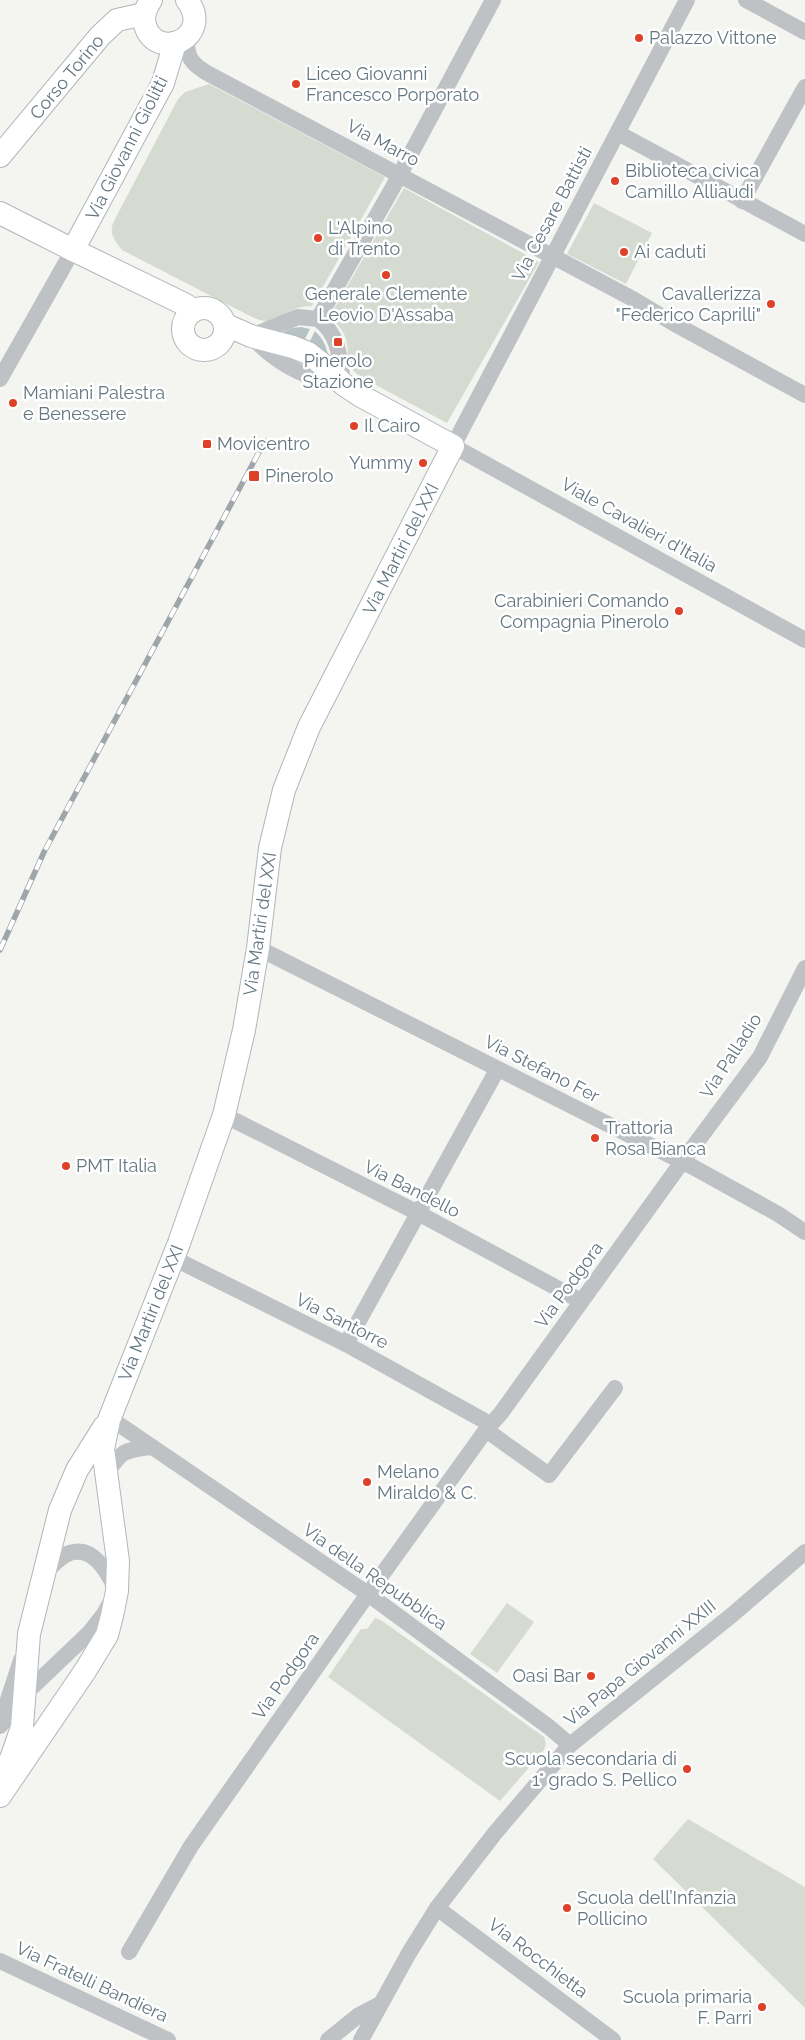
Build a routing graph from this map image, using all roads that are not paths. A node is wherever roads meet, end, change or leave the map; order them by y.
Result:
1 (188, 0) edge
2 (493, 0) edge
3 (687, 0) edge
4 (746, 0) edge
5 (148, 7) edge
6 (805, 32) edge
7 (180, 41) junction
8 (805, 87) edge
9 (618, 133) junction
10 (0, 156) edge
11 (399, 174) junction
12 (742, 201) junction
13 (0, 212) edge
14 (805, 234) edge
15 (73, 250) junction
16 (552, 256) junction
17 (194, 310) junction
18 (322, 312) junction
19 (226, 325) junction
20 (251, 336) junction
21 (0, 379) edge
22 (343, 384) junction
23 (805, 395) edge
24 (453, 446) junction
25 (805, 640) edge
26 (258, 948) junction
27 (805, 968) edge
28 (497, 1070) junction
29 (224, 1115) junction
30 (682, 1162) junction
31 (418, 1213) junction
32 (805, 1232) edge
33 (173, 1258) junction
34 (581, 1301) junction
35 (346, 1344) junction
36 (615, 1388) dead end
37 (109, 1420) junction
38 (488, 1427) junction
39 (152, 1447) junction
40 (105, 1476) junction
41 (805, 1552) edge
42 (46, 1572) junction
43 (117, 1591) junction
44 (368, 1594) junction
45 (29, 1634) junction
46 (26, 1693) junction
47 (0, 1726) edge
48 (570, 1745) junction
49 (0, 1779) edge
50 (0, 1796) edge
51 (437, 1908) junction
52 (129, 1952) dead end
53 (0, 1961) edge
54 (380, 2004) junction
55 (168, 2040) edge
56 (328, 2040) edge
57 (361, 2040) edge
58 (613, 2040) edge

1 - 7 street, Via Giovanni Giolitti
2 - 11 street
3 - 9 street, Via Cesare Battisti
4 - 6 street
5 - 7 street
5 - 10 street, Corso Torino
7 - 11 street, Via Marro
7 - 15 street, Via Giovanni Giolitti
8 - 12 street
9 - 12 street
9 - 16 street, Via Cesare Battisti
11 - 16 street, Via Marro
11 - 18 street
12 - 14 street
13 - 15 street
15 - 17 street
15 - 21 street
16 - 23 street, Via Marro
16 - 24 street, Via Cesare Battisti
17 - 19 street
17 - 19 street
18 - 20 street
18 - 22 street
19 - 20 street
20 - 22 street
22 - 24 street
24 - 25 street, Viale Cavalieri d'Italia
24 - 26 street, Via Martiri del XXI
26 - 28 street, Via Stefano Fer
26 - 29 street, Via Martiri del XXI
27 - 30 street, Via Palladio
28 - 30 street, Via Stefano Fer
28 - 31 street
29 - 31 street, Via Bandello
29 - 33 street, Via Martiri del XXI
30 - 32 street, Via Stefano Fer
30 - 34 street, Via Podgora
31 - 34 street, Via Bandello
31 - 35 street
33 - 35 street, Via Santorre
33 - 37 street, Via Martiri del XXI
34 - 38 street, Via Podgora
35 - 38 street, Via Santorre
36 - 38 street
37 - 39 street, Via della Repubblica
37 - 40 street, Via Martiri del XXI
37 - 42 street, Via Martiri del XXI
38 - 44 street, Via Podgora
39 - 40 street
39 - 44 street, Via della Repubblica
40 - 43 street, Via Martiri del XXI
41 - 48 street, Via Papa Giovanni XXIII
42 - 43 street
42 - 45 street, Via Martiri del XXI
43 - 46 street, Via Martiri del XXI
43 - 50 street, Via Martiri del XXI
44 - 48 street, Via della Repubblica
44 - 52 street, Via Podgora
45 - 46 street, Via Martiri del XXI
45 - 47 street, Via Martiri del XXI
46 - 47 street, Via Martiri del XXI
46 - 49 street, Via Martiri del XXI
48 - 51 street, Via Papa Giovanni XXIII
51 - 54 street, Via Papa Giovanni XXIII
51 - 58 street, Via Rocchietta
53 - 55 street, Via Fratelli Bandiera
54 - 56 street
54 - 57 street, Via Papa Giovanni XXIII

